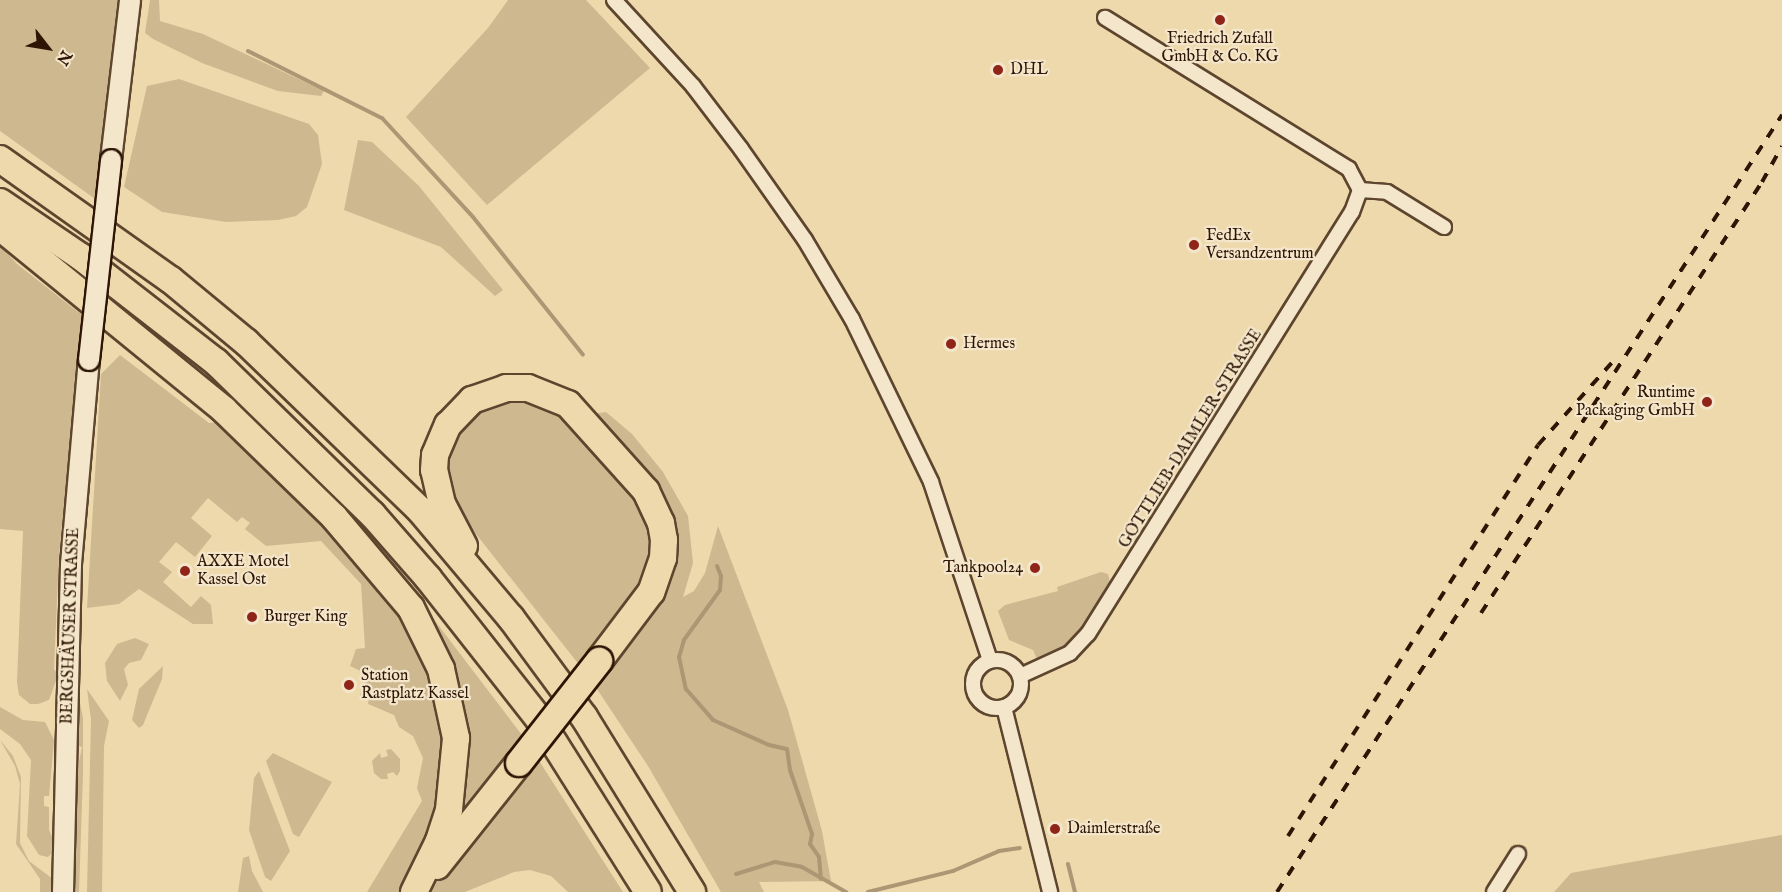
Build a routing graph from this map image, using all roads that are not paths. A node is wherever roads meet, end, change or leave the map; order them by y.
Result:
1 (130, 0) edge
2 (614, 0) edge
3 (1105, 18) dead end
4 (0, 159) edge
5 (1360, 190) junction
6 (0, 202) edge
7 (0, 227) edge
8 (1444, 227) dead end
9 (489, 591) junction
10 (990, 660) junction
11 (1020, 676) junction
12 (1004, 707) junction
13 (1518, 854) dead end
14 (63, 892) edge
15 (415, 892) edge
16 (648, 892) edge
17 (692, 892) edge
18 (1050, 892) edge
19 (1494, 892) edge

1 - 14 main road, BERGSHÄUSER STRASSE, bridge
2 - 10 street
3 - 5 street
4 - 9 highway
5 - 8 street
5 - 11 street, GOTTLIEB-DAIMLER-STRASSE
6 - 16 highway
7 - 15 highway
9 - 15 highway, bridge
9 - 17 highway
10 - 11 street
10 - 12 street
11 - 12 street
12 - 18 street
13 - 19 street

